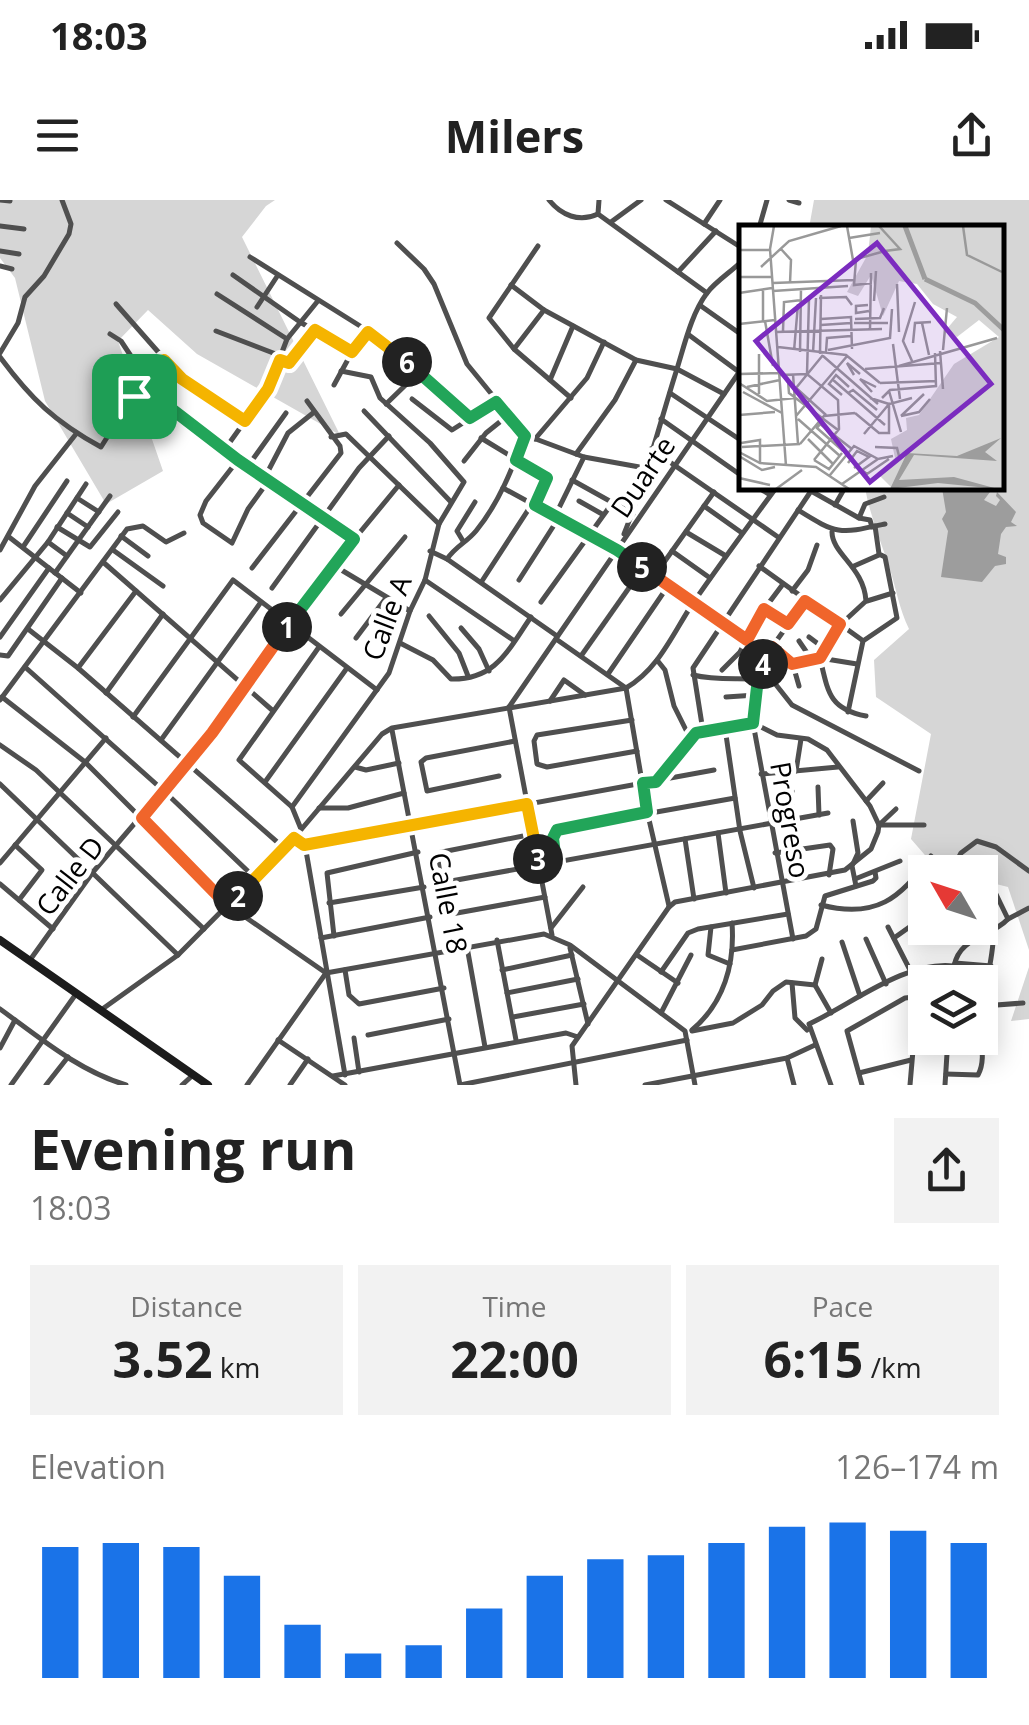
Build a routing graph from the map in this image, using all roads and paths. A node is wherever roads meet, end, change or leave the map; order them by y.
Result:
1 (0, 200) edge
2 (62, 200) edge
3 (549, 200) edge
4 (599, 200) edge
5 (641, 200) edge
6 (666, 200) edge
7 (720, 200) edge
8 (767, 200) edge
9 (790, 200) edge
10 (10, 201) edge
11 (678, 203) edge
12 (800, 204) dead end
13 (598, 214) junction
14 (611, 222) junction
15 (704, 224) junction
16 (760, 225) edge
17 (0, 226) edge
18 (24, 229) dead end
19 (716, 231) junction
20 (397, 243) dead end
21 (538, 246) dead end
22 (739, 246) edge
23 (0, 251) edge
24 (18, 254) dead end
25 (250, 258) dead end
26 (739, 265) edge
27 (0, 266) edge
28 (12, 269) dead end
29 (678, 272) junction
30 (232, 275) dead end
31 (278, 275) junction
32 (512, 286) junction
33 (707, 293) junction
34 (217, 294) dead end
35 (264, 296) junction
36 (317, 302) junction
37 (116, 304) dead end
38 (701, 306) junction
39 (257, 307) dead end
40 (544, 310) junction
41 (300, 322) junction
42 (573, 326) junction
43 (315, 330) junction
44 (216, 331) dead end
45 (368, 332) junction
46 (739, 333) edge
47 (110, 334) dead end
48 (688, 335) junction
49 (287, 340) junction
50 (604, 342) junction
51 (514, 349) junction
52 (352, 352) junction
53 (0, 355) edge
54 (281, 358) junction
55 (164, 360) junction
56 (636, 360) junction
57 (678, 369) junction
58 (739, 370) edge
59 (104, 371) dead end
60 (342, 371) junction
61 (418, 373) junction
62 (739, 374) edge
63 (148, 380) junction
64 (550, 380) junction
65 (334, 385) dead end
66 (670, 393) junction
67 (724, 394) junction
68 (132, 398) junction
69 (571, 398) junction
70 (412, 399) dead end
71 (160, 400) junction
72 (307, 401) dead end
73 (496, 402) junction
74 (386, 404) junction
75 (364, 411) dead end
76 (286, 412) dead end
77 (313, 414) junction
78 (507, 416) junction
79 (470, 418) junction
80 (708, 418) junction
81 (661, 419) junction
82 (245, 421) junction
83 (76, 434) junction
84 (389, 436) junction
85 (525, 436) junction
86 (331, 437) junction
87 (481, 438) junction
88 (535, 440) junction
89 (739, 440) edge
90 (691, 442) junction
91 (225, 449) junction
92 (651, 449) junction
93 (576, 454) junction
94 (370, 456) junction
95 (584, 457) junction
96 (238, 460) junction
97 (516, 460) junction
98 (464, 462) dead end
99 (248, 466) junction
100 (674, 467) junction
101 (645, 468) junction
102 (739, 474) edge
103 (267, 478) junction
104 (572, 480) junction
105 (68, 481) dead end
106 (86, 484) dead end
107 (398, 484) junction
108 (503, 488) junction
109 (762, 490) edge
110 (774, 490) edge
111 (811, 490) edge
112 (813, 490) edge
113 (843, 491) dead end
114 (714, 492) junction
115 (770, 495) junction
116 (110, 496) dead end
117 (884, 497) dead end
118 (77, 498) junction
119 (579, 501) dead end
120 (451, 502) junction
121 (475, 502) dead end
122 (613, 502) junction
123 (301, 503) junction
124 (534, 504) junction
125 (834, 505) junction
126 (704, 506) junction
127 (798, 510) junction
128 (99, 512) junction
129 (118, 512) dead end
130 (67, 513) junction
131 (604, 514) junction
132 (632, 514) junction
133 (323, 518) junction
134 (558, 518) junction
135 (860, 518) junction
136 (753, 520) junction
137 (438, 524) junction
138 (885, 524) dead end
139 (874, 526) junction
140 (57, 527) junction
141 (88, 528) junction
142 (686, 532) junction
143 (832, 532) junction
144 (184, 533) dead end
145 (589, 534) junction
146 (743, 534) junction
147 (8, 536) junction
148 (120, 536) junction
149 (405, 537) dead end
150 (778, 537) junction
151 (354, 539) junction
152 (78, 541) junction
153 (48, 542) junction
154 (463, 542) junction
155 (817, 545) dead end
156 (23, 547) junction
157 (618, 548) junction
158 (112, 549) junction
159 (0, 550) edge
160 (672, 551) junction
161 (430, 552) junction
162 (879, 554) junction
163 (38, 555) junction
164 (67, 556) junction
165 (148, 556) dead end
166 (726, 557) junction
167 (447, 559) junction
168 (103, 562) junction
169 (333, 565) junction
170 (759, 566) junction
171 (854, 566) junction
172 (252, 568) dead end
173 (643, 568) junction
174 (52, 570) junction
175 (654, 576) junction
176 (62, 578) junction
177 (711, 578) junction
178 (425, 580) junction
179 (519, 580) dead end
180 (481, 582) junction
181 (783, 584) junction
182 (164, 586) dead end
183 (363, 586) junction
184 (668, 586) junction
185 (272, 588) dead end
186 (136, 591) junction
187 (792, 591) junction
188 (82, 593) junction
189 (892, 593) junction
190 (386, 598) junction
191 (0, 600) edge
192 (805, 601) junction
193 (866, 601) junction
194 (261, 602) junction
195 (541, 602) dead end
196 (693, 603) junction
197 (764, 609) junction
198 (410, 612) junction
199 (163, 614) junction
200 (340, 614) dead end
201 (429, 616) dead end
202 (531, 617) junction
203 (721, 622) junction
204 (788, 624) junction
205 (840, 624) junction
206 (289, 625) junction
207 (461, 628) dead end
208 (28, 629) junction
209 (192, 636) junction
210 (0, 637) edge
211 (557, 637) junction
212 (809, 637) dead end
213 (356, 638) dead end
214 (45, 640) junction
215 (747, 640) junction
216 (514, 641) junction
217 (799, 641) dead end
218 (863, 641) junction
219 (400, 643) junction
220 (319, 647) junction
221 (772, 647) junction
222 (825, 649) junction
223 (767, 654) junction
224 (0, 655) edge
225 (581, 656) junction
226 (816, 659) junction
227 (219, 660) junction
228 (657, 660) junction
229 (857, 664) junction
230 (794, 665) junction
231 (24, 667) junction
232 (78, 668) junction
233 (347, 668) junction
234 (722, 670) dead end
235 (489, 671) junction
236 (608, 674) junction
237 (692, 675) junction
238 (469, 677) junction
239 (758, 678) junction
240 (246, 684) junction
241 (799, 686) dead end
242 (626, 688) junction
243 (377, 690) junction
244 (106, 693) junction
245 (585, 695) junction
246 (756, 695) junction
247 (726, 697) dead end
248 (1, 698) edge
249 (550, 701) junction
250 (509, 708) junction
251 (272, 710) junction
252 (848, 712) junction
253 (133, 716) junction
254 (866, 716) dead end
255 (632, 720) junction
256 (753, 723) junction
257 (392, 728) junction
258 (725, 728) junction
259 (703, 731) junction
260 (106, 738) junction
261 (690, 738) junction
262 (801, 738) junction
263 (161, 740) junction
264 (515, 741) junction
265 (0, 746) edge
266 (637, 751) junction
267 (85, 762) junction
268 (187, 764) junction
269 (399, 764) junction
270 (355, 767) junction
271 (840, 767) junction
272 (714, 770) dead end
273 (796, 771) junction
274 (919, 771) dead end
275 (761, 774) junction
276 (499, 776) dead end
277 (264, 782) junction
278 (656, 782) junction
279 (643, 783) junction
280 (882, 783) dead end
281 (0, 784) edge
282 (818, 787) dead end
283 (59, 791) junction
284 (792, 791) dead end
285 (165, 792) junction
286 (405, 793) junction
287 (735, 798) junction
288 (866, 801) junction
289 (527, 804) junction
290 (292, 806) junction
291 (319, 808) junction
292 (896, 809) dead end
293 (647, 812) junction
294 (828, 813) dead end
295 (819, 815) junction
296 (37, 818) junction
297 (142, 818) junction
298 (792, 820) junction
299 (853, 821) dead end
300 (412, 824) junction
301 (770, 824) junction
302 (879, 824) junction
303 (924, 825) dead end
304 (301, 829) junction
305 (740, 831) junction
306 (718, 833) junction
307 (533, 834) junction
308 (294, 838) junction
309 (685, 839) junction
310 (15, 845) junction
311 (304, 845) junction
312 (118, 846) junction
313 (654, 846) junction
314 (284, 848) junction
315 (418, 852) junction
316 (776, 853) junction
317 (960, 855) edge
318 (900, 861) dead end
319 (556, 863) junction
320 (0, 864) edge
321 (852, 866) junction
322 (539, 867) junction
323 (1029, 870) edge
324 (93, 872) junction
325 (829, 875) junction
326 (255, 878) junction
327 (440, 883) junction
328 (856, 883) junction
329 (0, 884) edge
330 (781, 884) junction
331 (908, 884) edge
332 (327, 886) junction
333 (424, 887) junction
334 (583, 887) dead end
335 (312, 888) junction
336 (754, 888) junction
337 (726, 893) junction
338 (545, 897) junction
339 (998, 898) edge
340 (694, 899) junction
341 (19, 900) junction
342 (444, 901) junction
343 (329, 903) junction
344 (428, 904) junction
345 (821, 905) junction
346 (228, 906) junction
347 (669, 907) junction
348 (1029, 908) edge
349 (788, 914) junction
350 (430, 917) junction
351 (1008, 919) junction
352 (732, 922) junction
353 (710, 926) junction
354 (888, 926) dead end
355 (908, 928) edge
356 (998, 928) edge
357 (53, 929) junction
358 (204, 929) junction
359 (551, 932) junction
360 (334, 936) junction
361 (321, 938) junction
362 (894, 938) junction
363 (793, 939) junction
364 (0, 940) edge
365 (497, 940) junction
366 (866, 940) dead end
367 (842, 942) dead end
368 (964, 945) edge
369 (570, 946) junction
370 (467, 947) junction
371 (732, 950) junction
372 (438, 953) junction
373 (178, 955) junction
374 (572, 955) junction
375 (636, 955) junction
376 (691, 956) dead end
377 (30, 960) junction
378 (822, 960) dead end
379 (730, 964) junction
380 (955, 965) edge
381 (908, 968) edge
382 (345, 970) junction
383 (502, 970) junction
384 (661, 972) junction
385 (326, 973) junction
386 (908, 973) edge
387 (578, 979) junction
388 (619, 981) junction
389 (678, 982) junction
390 (792, 984) junction
391 (886, 984) junction
392 (816, 985) junction
393 (444, 988) junction
394 (77, 992) junction
395 (507, 993) junction
396 (860, 996) junction
397 (584, 1004) junction
398 (1023, 1004) dead end
399 (998, 1005) edge
400 (0, 1009) edge
401 (102, 1010) junction
402 (661, 1013) junction
403 (831, 1013) junction
404 (449, 1018) junction
405 (512, 1018) junction
406 (15, 1020) junction
407 (588, 1024) junction
408 (809, 1029) junction
409 (687, 1034) junction
410 (368, 1035) dead end
411 (578, 1037) junction
412 (354, 1038) dead end
413 (44, 1040) junction
414 (278, 1040) junction
415 (516, 1041) junction
416 (815, 1045) junction
417 (486, 1047) junction
418 (0, 1048) edge
419 (455, 1052) junction
420 (947, 1055) edge
421 (981, 1055) edge
422 (68, 1058) junction
423 (787, 1058) junction
424 (308, 1059) junction
425 (912, 1060) junction
426 (572, 1063) junction
427 (359, 1072) junction
428 (859, 1074) junction
429 (946, 1074) junction
430 (193, 1075) junction
431 (345, 1075) junction
432 (333, 1076) junction
433 (694, 1081) edge
434 (11, 1085) edge
435 (46, 1085) edge
436 (126, 1085) edge
437 (182, 1085) edge
438 (208, 1085) edge
439 (247, 1085) edge
440 (290, 1085) edge
441 (345, 1085) edge
442 (460, 1085) edge
443 (576, 1085) edge
444 (645, 1085) edge
445 (794, 1085) edge
446 (831, 1085) edge
447 (862, 1085) edge
448 (910, 1085) edge
449 (945, 1085) edge

1 - 10 street
2 - 53 street
3 - 13 street
4 - 13 street
5 - 14 street
6 - 11 street
7 - 15 street
8 - 16 street
9 - 12 street
11 - 15 street
13 - 14 street
14 - 29 street
15 - 19 street
17 - 18 street
19 - 22 street
19 - 29 street
20 - 73 street
21 - 32 street
23 - 24 street
25 - 31 street
26 - 33 street
27 - 28 street
29 - 33 street
30 - 35 street
31 - 35 street
31 - 36 street
32 - 40 street
32 - 51 street
33 - 38 street
34 - 49 street
35 - 39 street
35 - 41 street
36 - 41 street
36 - 45 street
37 - 55 street
38 - 46 street
38 - 48 street
40 - 42 street
40 - 51 street
41 - 43 street
41 - 49 street
42 - 50 street
42 - 64 street
43 - 52 street
43 - 54 street
44 - 54 street
45 - 52 street
45 - 61 street
47 - 63 street
48 - 57 street
48 - 58 street
49 - 54 street
50 - 56 street
50 - 69 street
51 - 64 street
52 - 60 street
53 - 83 street
54 - 82 street
55 - 63 street
55 - 82 street
56 - 57 street
56 - 93 street
57 - 66 street
57 - 67 street
59 - 68 street
60 - 65 street
60 - 74 street
61 - 74 street
61 - 79 street
62 - 67 street, Duarte
63 - 68 street
63 - 71 street
64 - 69 street
66 - 80 street
66 - 81 street
67 - 80 street, Duarte
68 - 71 street
68 - 83 street
69 - 88 street
70 - 79 street
71 - 91 street
72 - 77 street
73 - 78 street
73 - 79 street
74 - 120 street, Calle A
75 - 84 street
76 - 99 street
77 - 86 street
77 - 103 street
78 - 85 street
78 - 87 street
80 - 89 street
80 - 90 street, Duarte
81 - 90 street
81 - 92 street
82 - 91 street
83 - 147 street
84 - 94 street
84 - 120 street
85 - 88 street
85 - 97 street
86 - 94 street
86 - 123 street
87 - 97 street
87 - 98 street
88 - 93 street
90 - 100 street, Duarte
90 - 102 street
91 - 96 street
92 - 100 street
92 - 101 street
93 - 95 street
94 - 107 street
94 - 133 street
95 - 101 street
95 - 104 street
96 - 99 street
96 - 103 street
97 - 108 street
97 - 124 street
99 - 103 street
100 - 114 street
100 - 157 street, Duarte
101 - 132 street
103 - 123 street
104 - 122 street
104 - 134 street
105 - 156 street
106 - 118 street
107 - 137 street
107 - 151 street, Calle D
108 - 124 street
108 - 154 street
109 - 115 street
110 - 115 street
111 - 127 street
112 - 125 street
113 - 125 street
114 - 126 street
114 - 136 street
115 - 136 street
116 - 128 street
117 - 135 street
118 - 128 street
118 - 130 street
119 - 131 street
120 - 137 street, Calle A
121 - 154 street
122 - 131 street
122 - 132 street
123 - 133 street
123 - 172 street
124 - 134 street
124 - 180 street
125 - 135 street
126 - 142 street
126 - 146 street
127 - 143 street
127 - 150 street
128 - 141 street
129 - 152 street
130 - 140 street
130 - 141 street
131 - 145 street
132 - 157 street
133 - 151 street
133 - 185 street
134 - 145 street
134 - 179 street
135 - 139 street
136 - 146 street
136 - 150 street
137 - 161 street, Calle A
138 - 139 street
139 - 143 street
139 - 162 street
140 - 152 street
140 - 153 street
141 - 152 street
142 - 160 street
142 - 166 street
143 - 171 street
144 - 148 street
145 - 157 street
145 - 195 street
146 - 166 street
147 - 156 street
147 - 159 street
148 - 158 street
148 - 165 street
149 - 183 street
150 - 170 street
151 - 169 street, Calle D
152 - 164 street
153 - 163 street
153 - 164 street
154 - 167 street
155 - 187 street
156 - 163 street
157 - 173 street
157 - 211 street, Duarte
158 - 168 street
158 - 182 street
160 - 175 street
160 - 177 street
161 - 167 street
161 - 178 street, Calle A
162 - 171 street
162 - 189 street
163 - 174 street
163 - 191 street
164 - 174 street
166 - 177 street
167 - 180 street
168 - 186 street
168 - 188 street
169 - 183 street
169 - 206 street, Calle D
170 - 181 street
170 - 203 street
171 - 193 street
173 - 175 street
173 - 225 street
174 - 176 street
174 - 210 street
175 - 184 street
176 - 188 street
176 - 208 street
177 - 196 street
178 - 198 street, Calle A
178 - 216 street
180 - 202 street
181 - 187 street
181 - 197 street
183 - 190 street
183 - 200 street
184 - 196 street
184 - 236 street
186 - 199 street
186 - 232 street
187 - 192 street
188 - 214 street
189 - 193 street
189 - 218 street
190 - 198 street
190 - 213 street
192 - 204 street, Progreso
192 - 205 street
193 - 205 street
194 - 206 street
194 - 209 street
194 - 227 street
196 - 203 street
196 - 228 street
197 - 204 street
197 - 215 street
198 - 219 street, Calle A
199 - 209 street
199 - 244 street
201 - 238 street
202 - 211 street
202 - 216 street
203 - 215 street
203 - 237 street
204 - 221 street, Progreso
205 - 218 street
205 - 222 street
206 - 220 street
206 - 240 street, Calle D
207 - 235 street
208 - 214 street
208 - 224 street
209 - 227 street
209 - 253 street
211 - 225 street
211 - 250 street, Duarte
212 - 222 street
214 - 231 street
214 - 232 street
215 - 223 street
215 - 234 street
216 - 235 street
217 - 226 street
218 - 229 street
219 - 238 street
219 - 243 street, Calle A
220 - 233 street
220 - 251 street
221 - 223 street, Progreso
221 - 230 street
222 - 226 street
223 - 239 street, Progreso
225 - 236 street
226 - 229 street
226 - 230 street
226 - 252 street
227 - 240 street
227 - 263 street
228 - 242 street
228 - 261 street
229 - 252 street
230 - 241 street
231 - 248 street
231 - 260 street
232 - 244 street
233 - 243 street
233 - 277 street
235 - 238 street
236 - 242 street
237 - 239 street
237 - 259 street
239 - 246 street, Progreso
239 - 274 street
240 - 251 street
240 - 268 street, Calle D
242 - 245 street
242 - 255 street
243 - 290 street, Calle A
244 - 253 street
245 - 249 street
245 - 249 street
246 - 247 street
246 - 256 street, Progreso
248 - 267 street
249 - 250 street
250 - 257 street
250 - 264 street
251 - 277 street
252 - 254 street
253 - 263 street
255 - 266 street
255 - 266 street
256 - 258 street
256 - 262 street
256 - 275 street, Progreso
257 - 269 street, Calle 18
257 - 270 street
258 - 259 street
258 - 287 street
259 - 261 street
260 - 267 street
260 - 285 street
261 - 278 street
262 - 271 street
262 - 273 street
263 - 268 street
264 - 276 street
264 - 289 street
265 - 283 street
266 - 279 street
267 - 283 street
267 - 297 street
268 - 285 street, Calle D
268 - 314 street
269 - 270 street
269 - 286 street, Calle 18
270 - 291 street
271 - 273 street
271 - 288 street
272 - 278 street
273 - 275 street
275 - 301 street, Progreso
277 - 290 street
278 - 279 street
279 - 289 street
279 - 293 street
280 - 288 street
281 - 296 street
282 - 295 street
283 - 296 street
283 - 312 street
284 - 298 street
285 - 297 street, Calle D
285 - 326 street
286 - 291 street
286 - 300 street, Calle 18
287 - 293 street
287 - 305 street
288 - 302 street
289 - 300 street
289 - 307 street
290 - 304 street
291 - 304 street
292 - 302 street
293 - 313 street
293 - 319 street
294 - 295 street
295 - 298 street
296 - 310 street
296 - 324 street
297 - 312 street, Calle D
297 - 346 street
298 - 301 street
299 - 321 street
300 - 311 street
300 - 315 street, Calle 18
301 - 305 street
301 - 316 street, Progreso
302 - 303 street
302 - 321 street
304 - 308 street
305 - 306 street
305 - 336 street
306 - 309 street
306 - 337 street
307 - 322 street
307 - 327 street
308 - 311 street
308 - 314 street
309 - 313 street
309 - 340 street
310 - 320 street
310 - 341 street
311 - 335 street
312 - 324 street, Calle D
312 - 358 street
313 - 319 street
313 - 347 street
314 - 326 street
315 - 332 street
315 - 333 street, Calle 18
316 - 325 street
316 - 330 street, Progreso
317 - 323 street
318 - 328 street
319 - 322 street
321 - 325 street
321 - 328 street
322 - 327 street
322 - 338 street
324 - 357 street, Calle D
324 - 373 street
325 - 330 street
326 - 346 street
327 - 342 street
328 - 345 street
329 - 341 street
330 - 336 street
330 - 349 street, Progreso
331 - 345 street
332 - 335 street
332 - 343 street
333 - 343 street
333 - 344 street, Calle 18
334 - 359 street
335 - 361 street
336 - 337 street
337 - 340 street
338 - 342 street
338 - 359 street
339 - 351 street
340 - 347 street
341 - 357 street
342 - 344 street
343 - 360 street
344 - 350 street, Calle 18
345 - 363 street
346 - 358 street
346 - 385 street
347 - 375 street
348 - 351 street
349 - 352 street
349 - 363 street, Progreso
350 - 360 street
350 - 372 street, Calle 18
351 - 356 street
352 - 353 street
352 - 371 street
353 - 379 street
353 - 384 street
354 - 362 street
355 - 362 street
357 - 377 street, Calle D
358 - 373 street
359 - 365 street
359 - 369 street
360 - 361 street
361 - 385 street
362 - 381 street
363 - 371 street
364 - 377 main road
365 - 370 street
365 - 383 street
366 - 391 street
367 - 396 street
368 - 380 street
369 - 374 street
369 - 388 street
370 - 372 street
370 - 417 street
371 - 379 street
372 - 382 street
372 - 393 street, Calle 18
373 - 401 street
374 - 383 street
374 - 387 street
375 - 384 street
375 - 388 street
376 - 389 street
377 - 394 main road
378 - 392 street
379 - 409 street
382 - 385 street
382 - 393 street
383 - 395 street
384 - 389 street
385 - 414 street
385 - 431 street
386 - 391 street
387 - 395 street
387 - 397 street
388 - 402 street
388 - 407 street
389 - 402 street
390 - 392 street
390 - 408 street
390 - 409 street
391 - 396 street
392 - 403 street
393 - 404 street, Calle 18
394 - 401 main road
394 - 413 street
395 - 405 street
396 - 403 street
397 - 405 street
397 - 407 street
398 - 399 street
400 - 406 street
401 - 430 main road
402 - 409 street
403 - 408 street
404 - 410 street
404 - 419 street, Calle 18
405 - 415 street
406 - 413 street
406 - 418 street
407 - 411 street
408 - 416 street
409 - 426 street
409 - 433 street
411 - 415 street
411 - 426 street
412 - 427 street
413 - 422 street
413 - 434 street
414 - 424 street
414 - 439 street
415 - 417 street
416 - 423 street
416 - 446 street
417 - 419 street
419 - 427 street
419 - 442 street, Calle 18
420 - 429 street
421 - 429 street
422 - 435 street
422 - 436 street
423 - 433 street
423 - 445 street
424 - 432 street
424 - 440 street
425 - 428 street
425 - 428 street
425 - 448 street
426 - 442 street
426 - 443 street
427 - 431 street
428 - 447 street
429 - 449 street
430 - 437 street
430 - 438 main road
431 - 432 street
432 - 441 street
433 - 444 street

